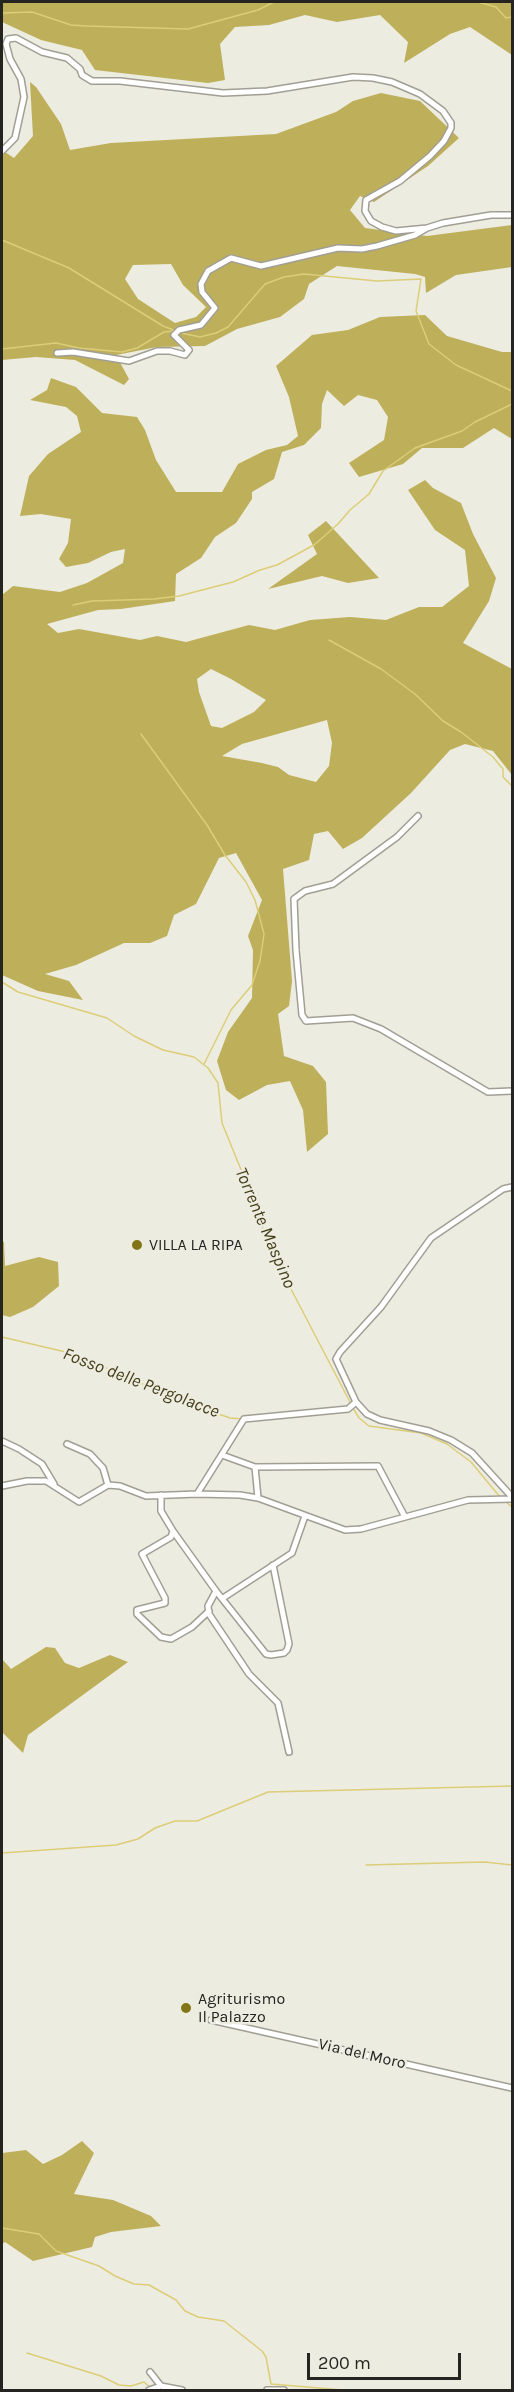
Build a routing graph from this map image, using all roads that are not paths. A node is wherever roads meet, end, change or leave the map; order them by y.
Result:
1 (2, 151) edge
2 (513, 215) edge
3 (427, 228) junction
4 (57, 353) dead end
5 (418, 816) dead end
6 (513, 1091) edge
7 (513, 1187) edge
8 (356, 1402) junction
9 (2, 1441) edge
10 (67, 1444) dead end
11 (222, 1455) junction
12 (255, 1467) junction
13 (55, 1485) junction
14 (108, 1485) junction
15 (2, 1486) edge
16 (197, 1494) junction
17 (161, 1495) junction
18 (258, 1498) junction
19 (513, 1498) edge
20 (305, 1516) junction
21 (405, 1517) junction
22 (173, 1531) junction
23 (273, 1565) junction
24 (216, 1592) junction
25 (223, 1598) junction
26 (209, 1611) junction
27 (289, 1752) dead end
28 (211, 2020) dead end
29 (513, 2088) edge
30 (150, 2372) dead end
31 (161, 2386) junction
32 (149, 2391) edge
33 (182, 2391) edge
34 (267, 2391) edge
35 (284, 2391) edge

1 - 3 street
2 - 3 street
3 - 4 street
5 - 6 street
7 - 8 street
8 - 11 street
8 - 19 street
9 - 13 street
10 - 14 street
11 - 12 street
11 - 16 street
12 - 18 street
12 - 21 street
13 - 14 street
13 - 15 street
14 - 17 street
16 - 17 street
16 - 18 street
17 - 22 street
18 - 20 street
19 - 21 street
20 - 21 street
20 - 23 street
22 - 24 street
22 - 26 street
23 - 25 street
23 - 25 street
24 - 25 street
24 - 26 street
26 - 27 street
28 - 29 street, Via del Moro
30 - 31 street
31 - 32 street
31 - 33 street
34 - 35 street

